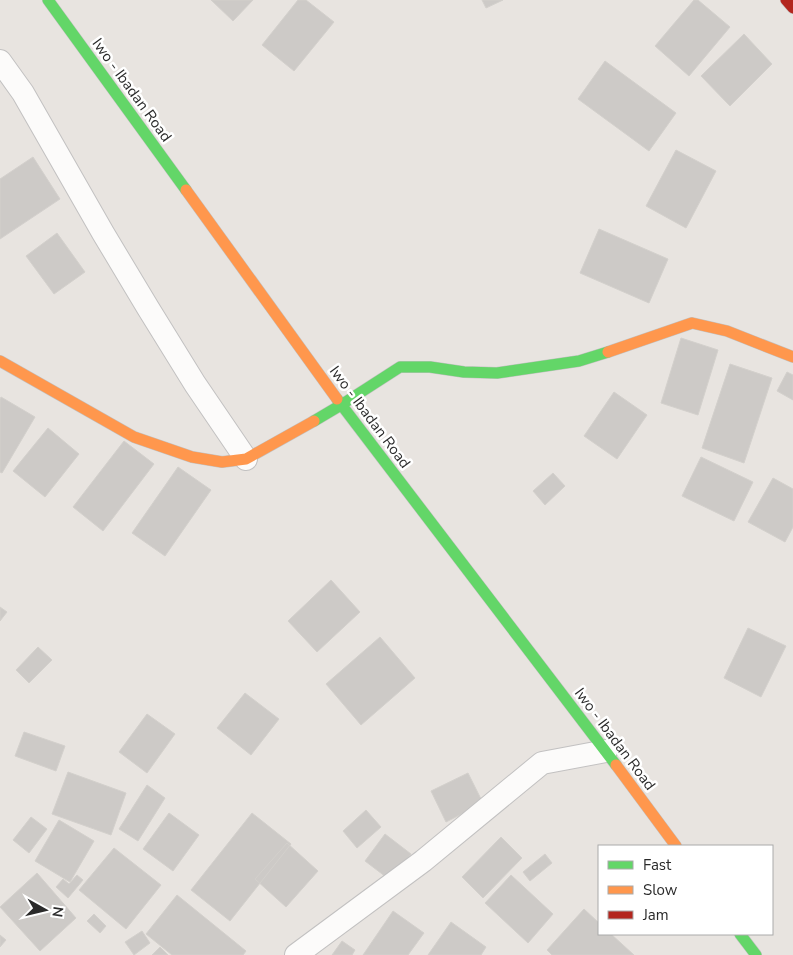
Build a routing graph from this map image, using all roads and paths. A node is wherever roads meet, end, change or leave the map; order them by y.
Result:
1 (48, 0) edge
2 (786, 0) edge
3 (793, 8) edge
4 (0, 61) edge
5 (793, 356) edge
6 (0, 361) edge
7 (341, 405) junction
8 (246, 459) junction
9 (606, 751) junction
10 (675, 845) edge
11 (741, 935) edge
12 (296, 955) edge
13 (756, 955) edge

1 - 7 main road, Iwo - Ibadan Road
2 - 3 main road
4 - 8 street
5 - 7 main road
6 - 8 main road
7 - 8 main road
7 - 9 main road, Iwo - Ibadan Road
9 - 10 main road, Iwo - Ibadan Road
9 - 12 street
11 - 13 main road

